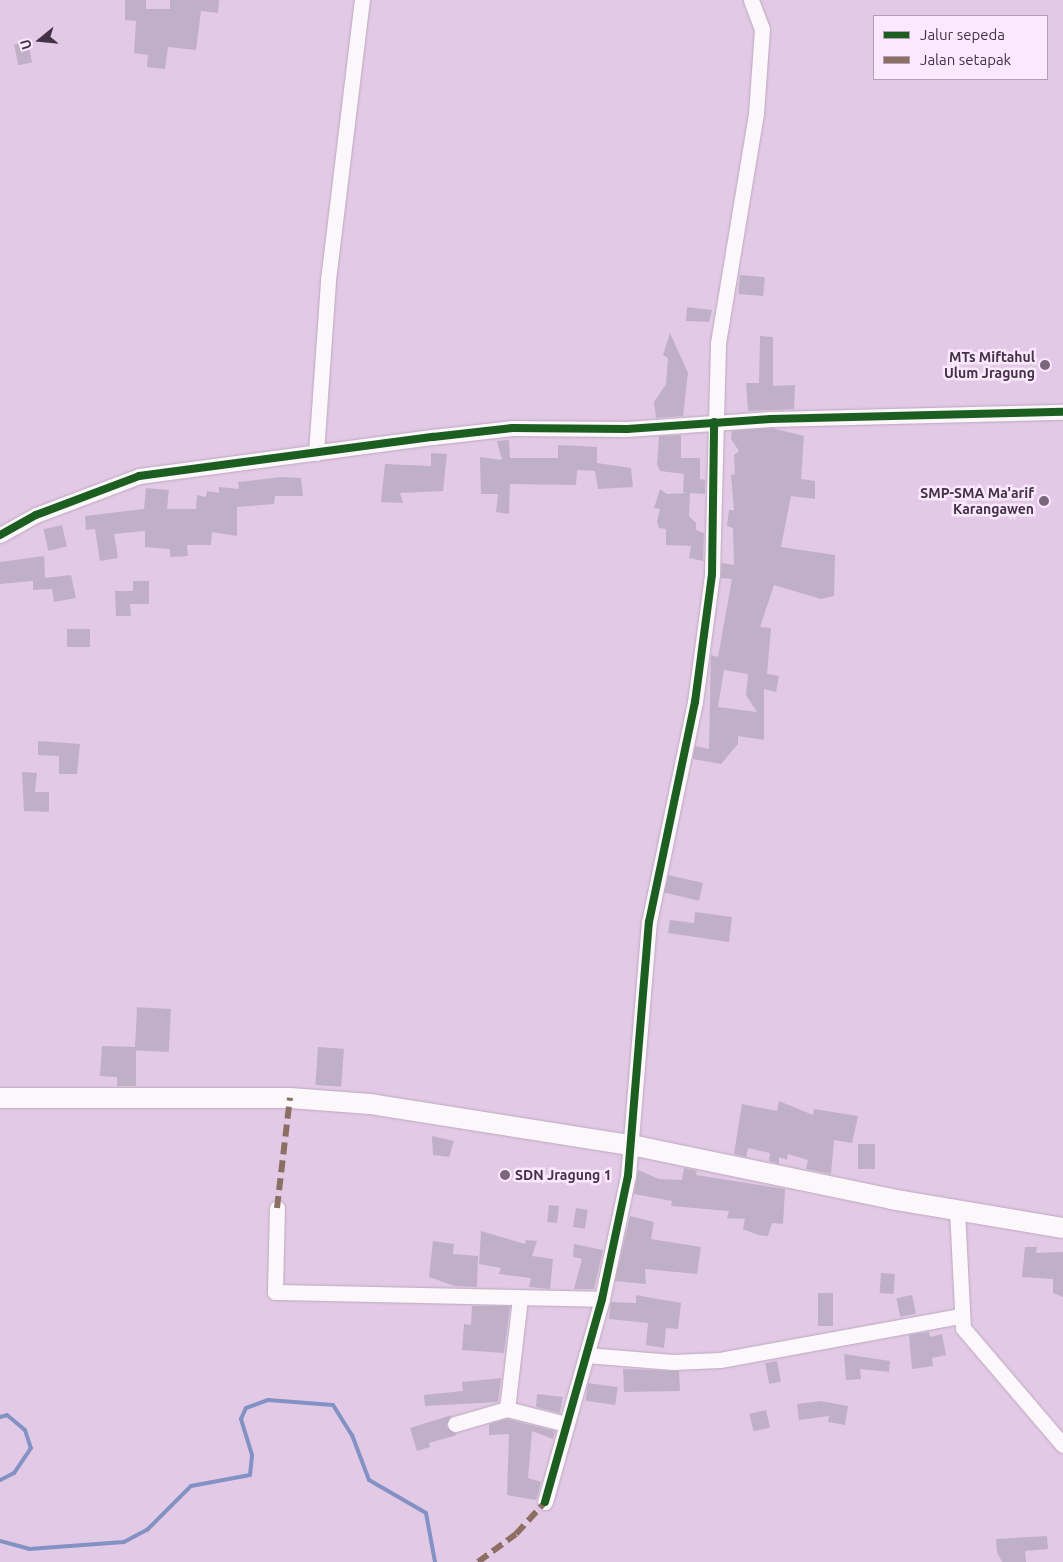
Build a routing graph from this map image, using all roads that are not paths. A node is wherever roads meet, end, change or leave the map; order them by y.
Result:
1 (362, 0) edge
2 (752, 0) edge
3 (1063, 412) edge
4 (714, 422) junction
5 (316, 453) junction
6 (0, 535) edge
7 (0, 1098) edge
8 (628, 1144) junction
9 (277, 1208) dead end
10 (957, 1210) junction
11 (1063, 1228) edge
12 (520, 1298) junction
13 (602, 1299) junction
14 (959, 1316) junction
15 (586, 1355) junction
16 (507, 1409) junction
17 (456, 1424) dead end
18 (566, 1424) junction
19 (1063, 1445) edge
20 (545, 1502) dead end

1 - 5 street
2 - 4 street
3 - 4 street
4 - 5 street
4 - 8 street
5 - 6 street
7 - 8 main road
8 - 10 main road
8 - 13 street
9 - 12 street
10 - 11 main road
10 - 14 street
12 - 13 street
12 - 16 street
13 - 15 street
14 - 15 street
14 - 19 street
15 - 18 street
16 - 17 street
16 - 18 street
18 - 20 street

